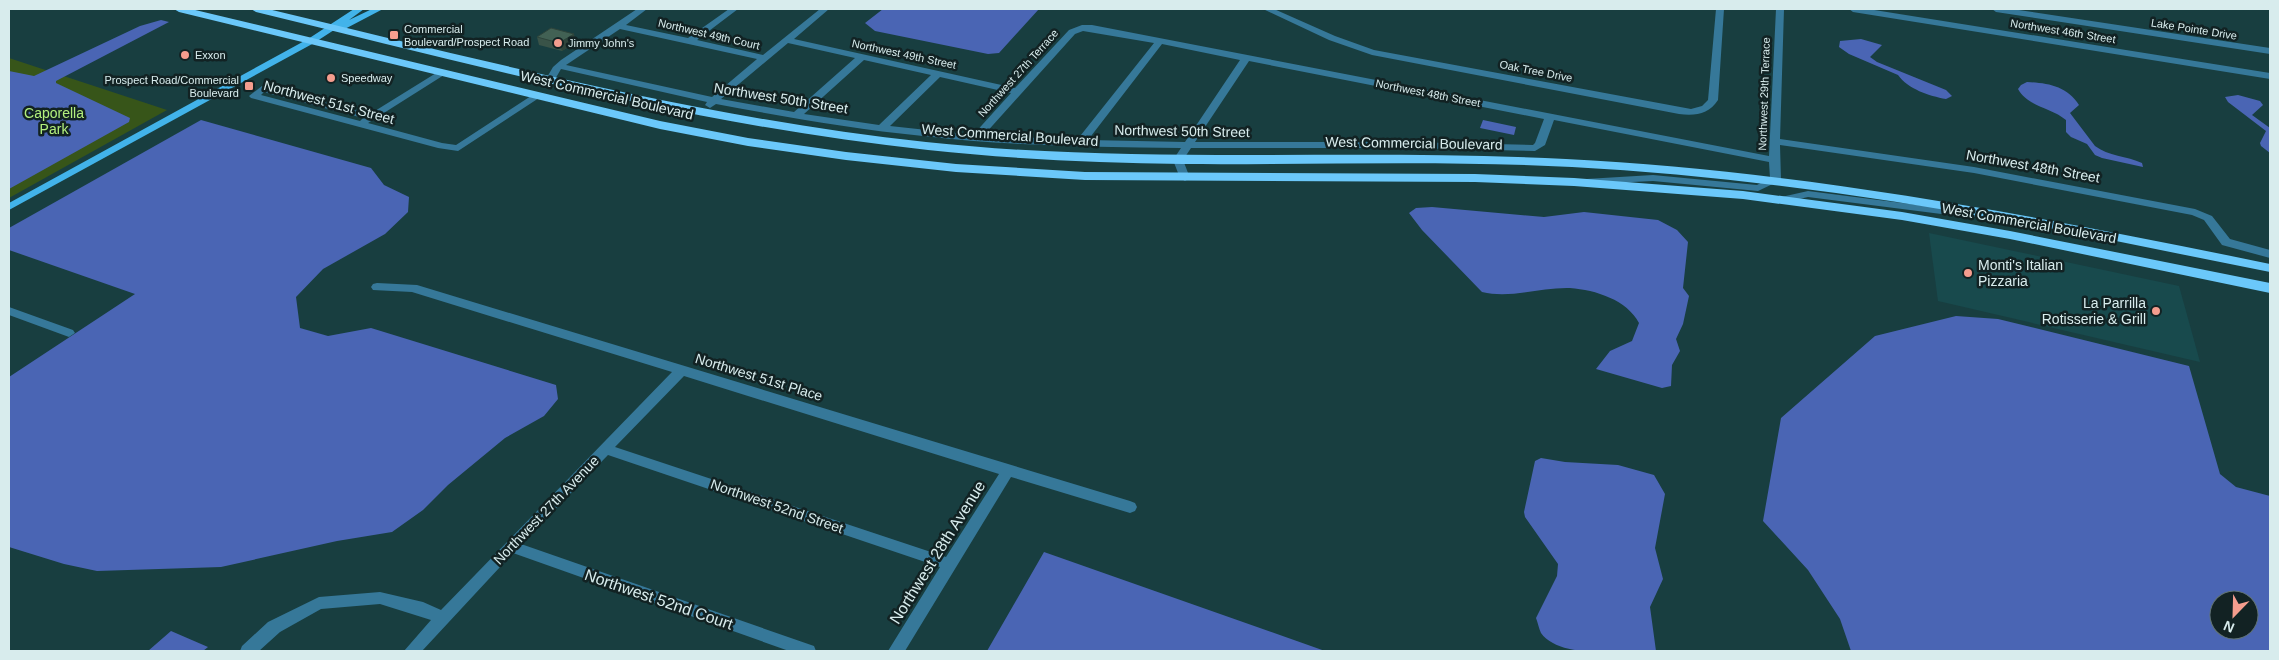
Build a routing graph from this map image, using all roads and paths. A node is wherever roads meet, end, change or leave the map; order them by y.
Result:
1 (179, 9) edge
2 (256, 9) edge
3 (360, 9) edge
4 (379, 9) edge
5 (643, 9) edge
6 (734, 9) edge
7 (825, 9) edge
8 (1270, 9) edge
9 (1720, 9) edge
10 (1780, 9) edge
11 (1853, 9) edge
12 (1996, 9) edge
13 (619, 26) junction
14 (336, 28) junction
15 (1082, 28) joint
16 (785, 40) junction
17 (311, 41) junction
18 (690, 41) junction
19 (1160, 41) junction
20 (2270, 51) edge
21 (862, 57) junction
22 (764, 58) junction
23 (1246, 58) junction
24 (559, 66) junction
25 (441, 73) junction
26 (938, 74) junction
27 (2270, 76) edge
28 (551, 79) junction
29 (1018, 92) junction
30 (537, 96) junction
31 (713, 101) junction
32 (707, 114) junction
33 (796, 116) junction
34 (371, 117) junction
35 (1550, 117) junction
36 (360, 124) junction
37 (882, 128) junction
38 (976, 138) junction
39 (1774, 141) junction
40 (1080, 143) junction
41 (1187, 145) junction
42 (1178, 160) junction
43 (1774, 160) junction
44 (1185, 178) junction
45 (1776, 180) junction
46 (1574, 182) junction
47 (1780, 200) junction
48 (9, 207) edge
49 (2003, 214) junction
50 (2270, 254) edge
51 (2270, 268) edge
52 (377, 287) dead end
53 (2270, 288) edge
54 (9, 311) edge
55 (70, 333) dead end
56 (681, 371) junction
57 (606, 449) junction
58 (1008, 471) junction
59 (1130, 506) dead end
60 (510, 546) junction
61 (949, 564) junction
62 (444, 618) junction
63 (248, 651) edge
64 (412, 651) edge
65 (808, 651) edge
66 (896, 651) edge

1 - 17 highway, West Commercial Boulevard
2 - 14 highway, West Commercial Boulevard
3 - 14 main road
4 - 14 main road
5 - 13 street
6 - 18 street
7 - 16 street
8 - 9 street, Oak Tree Drive
10 - 39 street, Northwest 29th Terrace
11 - 27 street, Northwest 46th Street
12 - 20 street, Lake Pointe Drive
13 - 18 street, Northwest 49th Court
13 - 24 street
14 - 17 main road
14 - 28 highway, West Commercial Boulevard
15 - 19 street, Northwest 48th Street
15 - 29 street, Northwest 27th Terrace
16 - 21 street, Northwest 49th Street
16 - 22 street
17 - 25 highway, West Commercial Boulevard
17 - 48 main road
18 - 22 street, Northwest 49th Court
19 - 23 street, Northwest 48th Street
19 - 40 street
21 - 26 street, Northwest 49th Street
21 - 33 street
22 - 31 street
23 - 35 street, Northwest 48th Street
23 - 41 street
24 - 28 street
24 - 31 street, Northwest 50th Street
25 - 30 highway, West Commercial Boulevard
25 - 34 street
26 - 29 street, Northwest 49th Street
26 - 37 street
28 - 32 highway, West Commercial Boulevard
29 - 38 street, Northwest 27th Terrace
30 - 32 highway
30 - 36 street, Northwest 51st Street
30 - 44 highway, West Commercial Boulevard
31 - 32 street
31 - 33 street, Northwest 50th Street
32 - 42 highway, West Commercial Boulevard
33 - 37 street, Northwest 50th Street
34 - 36 street
34 - 36 street, Northwest 51st Street
35 - 41 street, Northwest 50th Street
35 - 43 street, Northwest 48th Street
37 - 38 street, Northwest 50th Street
38 - 40 street, Northwest 50th Street
39 - 43 street, Northwest 29th Terrace
39 - 50 street, Northwest 48th Street
40 - 41 street, Northwest 50th Street
41 - 42 street
42 - 44 street
42 - 45 highway, West Commercial Boulevard
43 - 45 street, Northwest 29th Terrace
44 - 46 highway, West Commercial Boulevard
45 - 46 street, West Commercial Boulevard
45 - 49 highway, West Commercial Boulevard
46 - 47 highway, West Commercial Boulevard
47 - 49 street, West Commercial Boulevard
47 - 53 highway, West Commercial Boulevard
49 - 51 highway, West Commercial Boulevard
52 - 56 street, Northwest 51st Place
54 - 55 street
56 - 57 street, Northwest 27th Avenue
56 - 58 street, Northwest 51st Place
57 - 60 street, Northwest 27th Avenue
57 - 61 street, Northwest 52nd Street
58 - 59 street, Northwest 51st Place
58 - 61 street, Northwest 28th Avenue
60 - 62 street, Northwest 27th Avenue
60 - 65 street, Northwest 52nd Court
61 - 66 street, Northwest 28th Avenue
62 - 63 street
62 - 64 street, Northwest 27th Avenue

